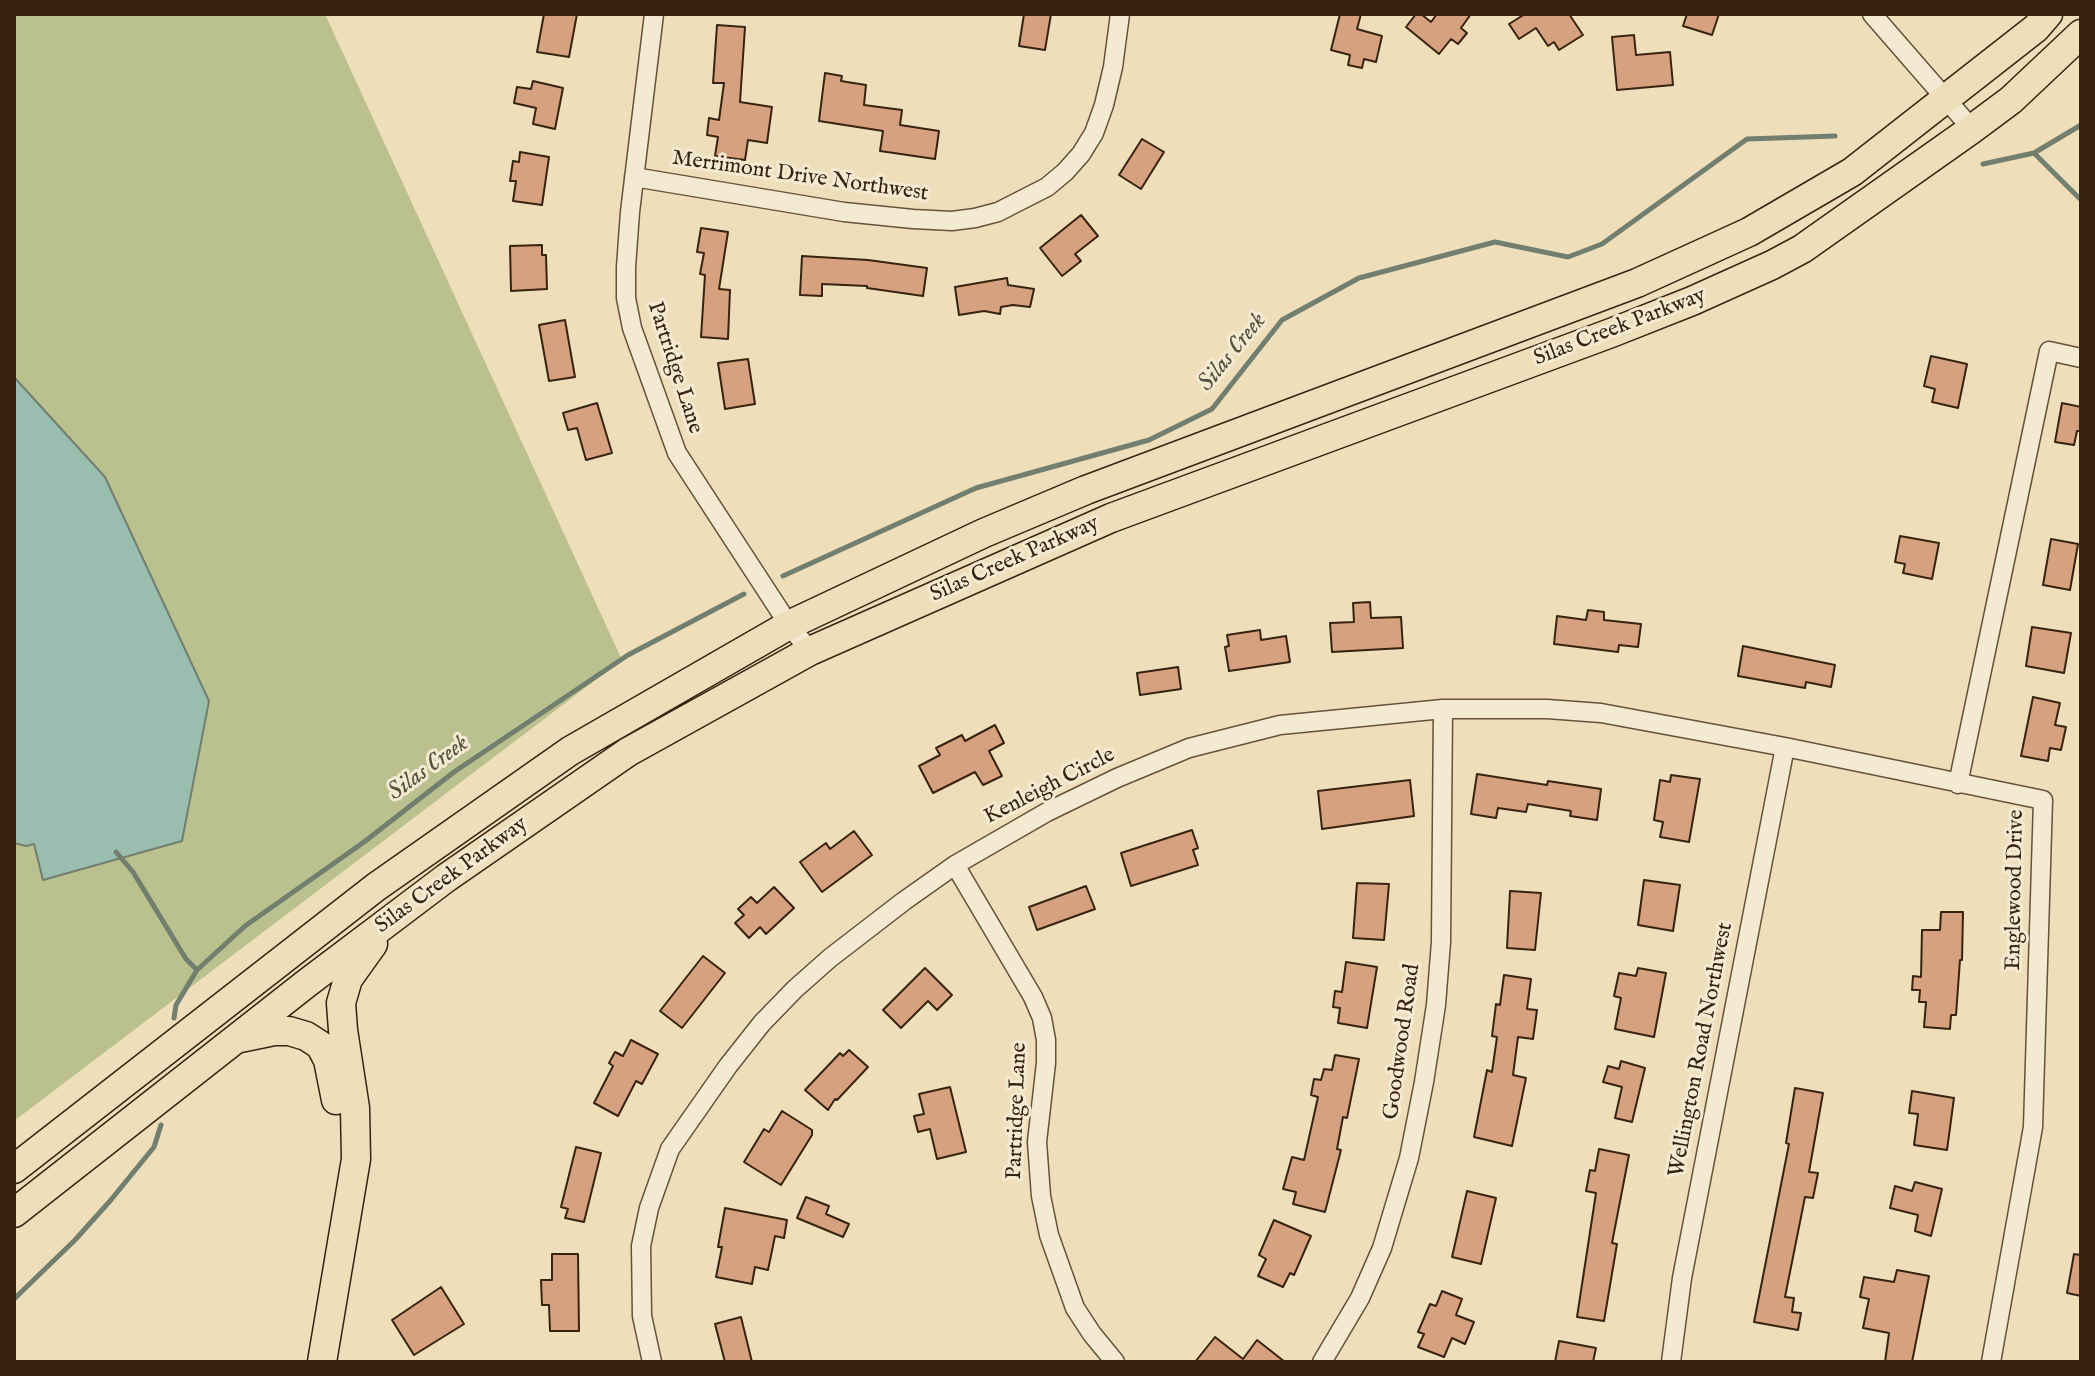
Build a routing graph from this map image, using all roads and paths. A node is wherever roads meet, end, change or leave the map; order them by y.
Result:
1 (654, 14) edge
2 (1120, 14) edge
3 (1872, 14) edge
4 (2048, 14) edge
5 (2081, 34) edge
6 (1947, 99) junction
7 (1972, 129) junction
8 (634, 177) junction
9 (2081, 358) edge
10 (789, 625) junction
11 (810, 651) junction
12 (1443, 709) junction
13 (1785, 747) junction
14 (1958, 784) junction
15 (955, 865) junction
16 (390, 921) junction
17 (235, 1039) junction
18 (14, 1169) edge
19 (14, 1213) edge
20 (306, 1362) edge
21 (322, 1362) edge
22 (651, 1362) edge
23 (1115, 1362) edge
24 (1322, 1362) edge
25 (1671, 1362) edge
26 (1991, 1362) edge

1 - 8 street, Partridge Lane
2 - 8 street, Merrimont Drive Northwest
3 - 6 street
4 - 6 main road, Silas Creek Parkway
5 - 7 main road, Silas Creek Parkway
6 - 7 street
6 - 10 main road, Silas Creek Parkway
7 - 11 main road, Silas Creek Parkway
8 - 10 street, Partridge Lane
9 - 14 street
10 - 11 street, Partridge Lane
10 - 18 main road, Silas Creek Parkway
11 - 16 main road, Silas Creek Parkway
12 - 13 street, Kenleigh Circle
12 - 15 street, Kenleigh Circle
12 - 24 street, Goodwood Road
13 - 14 street, Kenleigh Circle
13 - 25 street, Wellington Road Northwest
14 - 26 street, Englewood Drive
15 - 22 street, Kenleigh Circle
15 - 23 street, Partridge Lane
16 - 17 main road, Silas Creek Parkway
16 - 21 main road
17 - 19 main road, Silas Creek Parkway
17 - 20 main road

